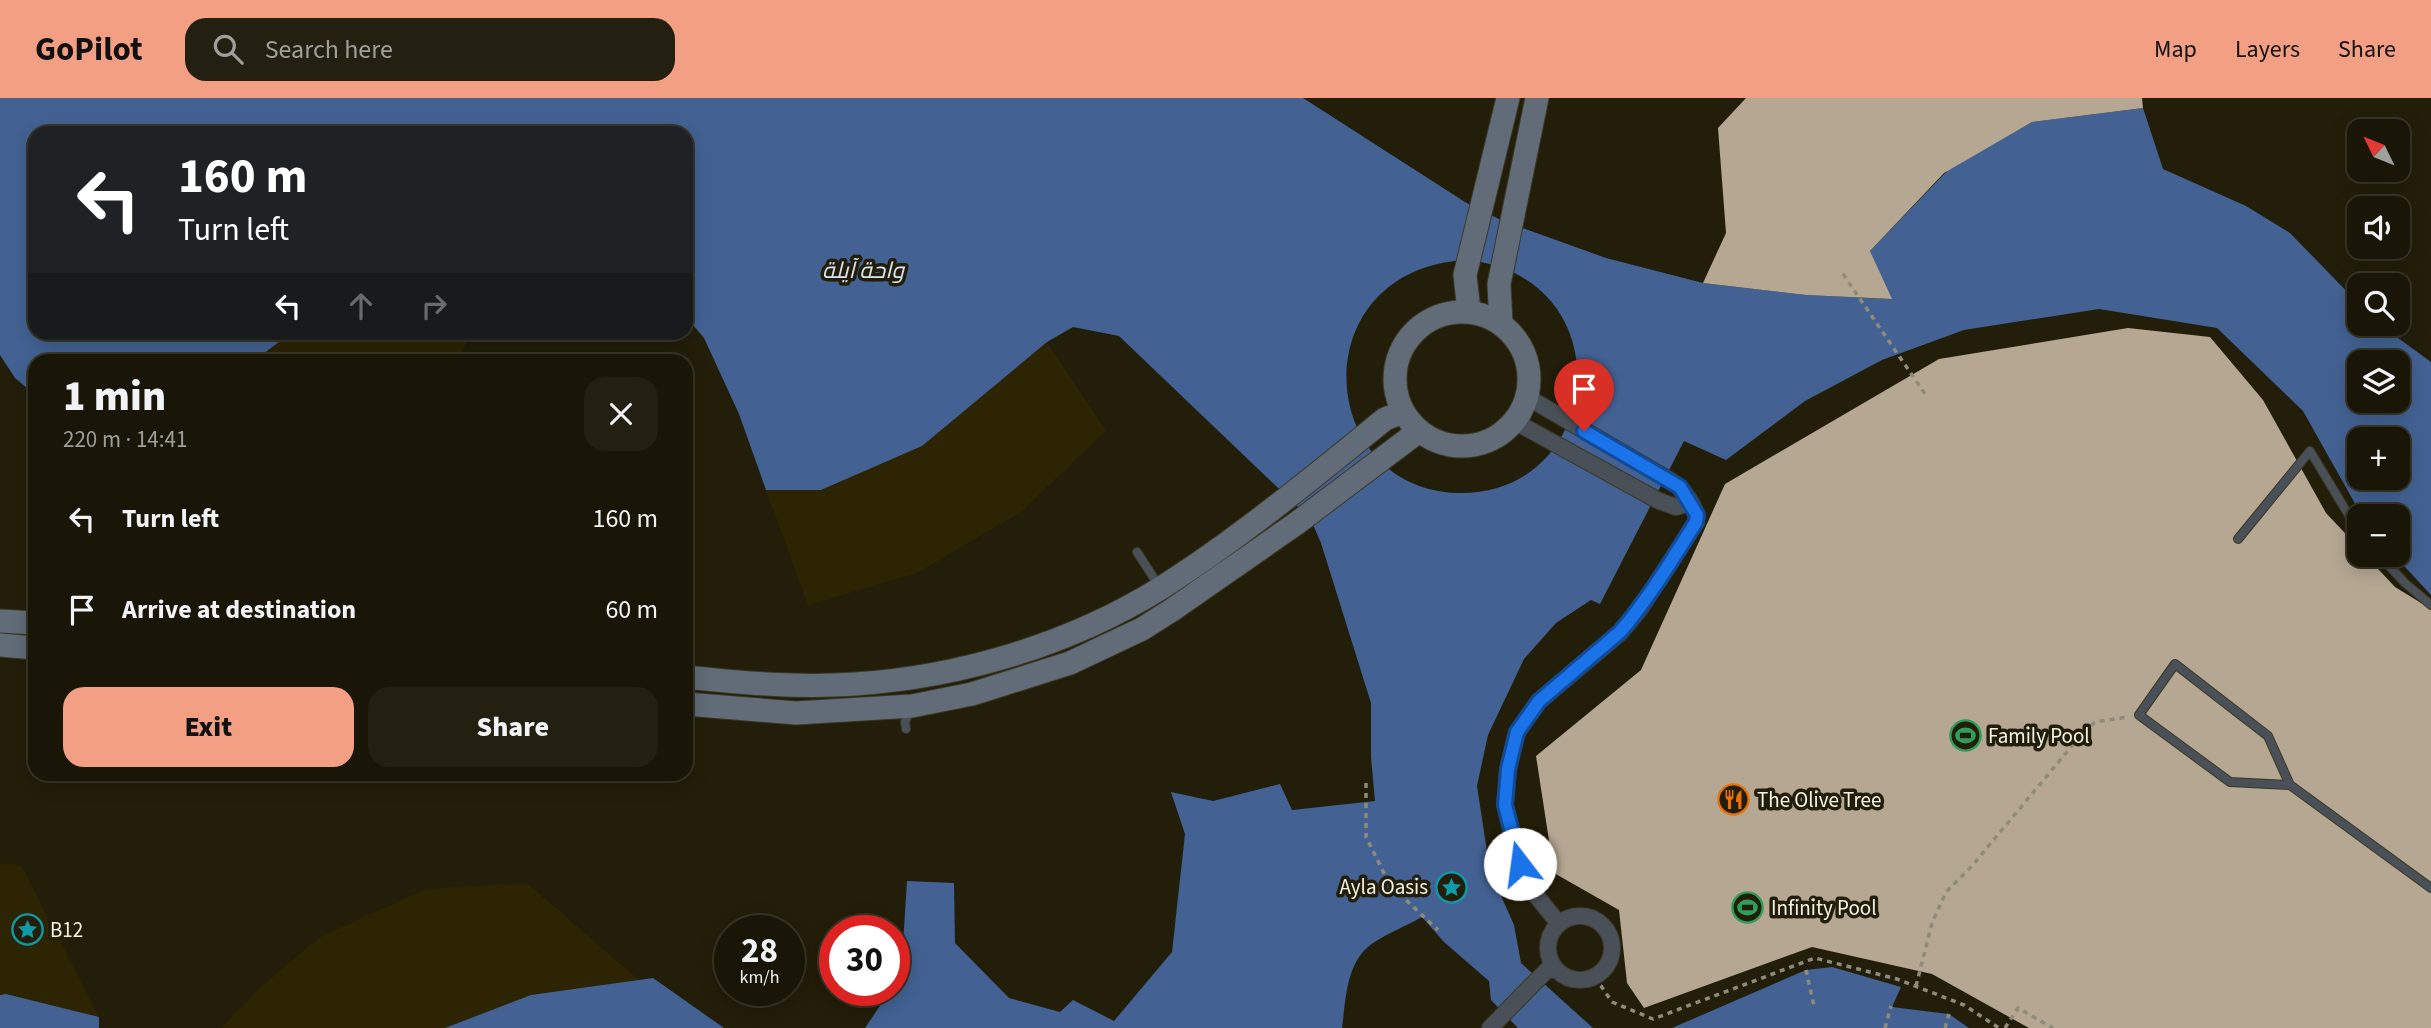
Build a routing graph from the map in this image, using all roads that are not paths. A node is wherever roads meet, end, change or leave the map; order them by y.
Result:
1 (1508, 98) edge
2 (1537, 98) edge
3 (1484, 191) junction
4 (1516, 201) junction
5 (1469, 311) junction
6 (1501, 323) junction
7 (1534, 402) junction
8 (1394, 415) junction
9 (1522, 425) junction
10 (1412, 435) junction
11 (1689, 503) junction
12 (2347, 512) edge
13 (2238, 539) dead end
14 (1137, 552) dead end
15 (2390, 567) edge
16 (1160, 588) junction
17 (2431, 605) edge
18 (1172, 610) junction
19 (0, 621) edge
20 (28, 623) edge
21 (0, 645) edge
22 (28, 647) edge
23 (693, 678) edge
24 (693, 705) edge
25 (912, 706) junction
26 (906, 729) dead end
27 (2290, 785) junction
28 (2431, 888) edge
29 (1559, 924) junction
30 (1552, 970) junction
31 (1490, 1028) edge

1 - 3 street
2 - 4 street
3 - 4 street
3 - 5 street
4 - 6 street
5 - 6 street
5 - 8 street
6 - 7 street
7 - 9 street
7 - 11 street
8 - 10 street
8 - 16 street
9 - 10 street
9 - 11 street
10 - 18 street
11 - 29 street
12 - 13 lane
14 - 16 lane
15 - 17 lane
16 - 18 lane
16 - 23 street
18 - 25 street
19 - 20 street
21 - 22 street
24 - 25 street
25 - 26 lane
27 - 27 lane
27 - 28 lane
29 - 30 street
29 - 30 street
30 - 31 street

